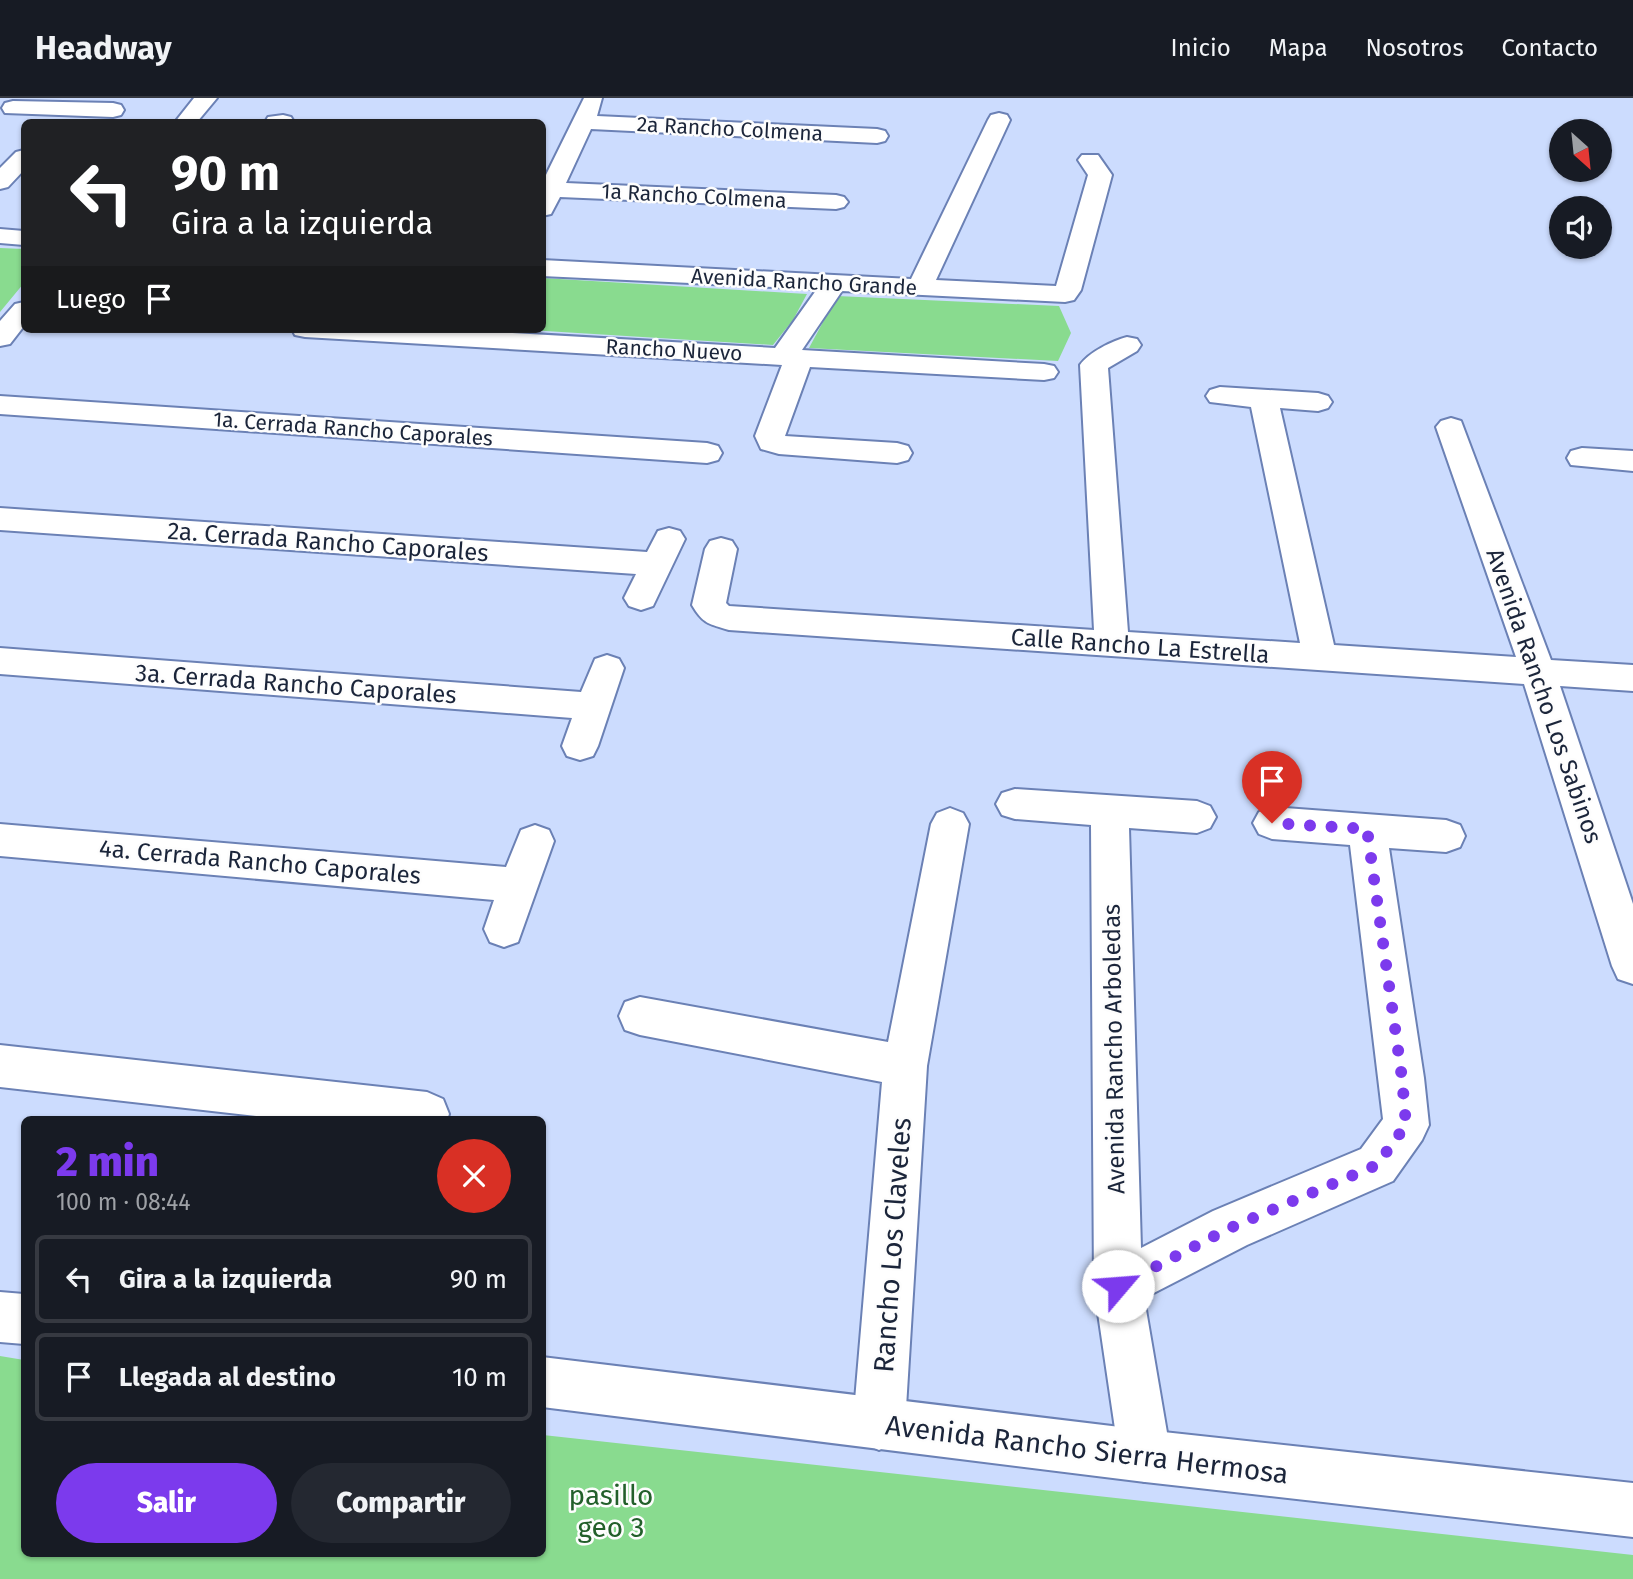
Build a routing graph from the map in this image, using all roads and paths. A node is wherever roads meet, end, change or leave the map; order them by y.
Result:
1 (206, 98) edge
2 (594, 98) edge
3 (13, 108) dead end
4 (113, 110) dead end
5 (63, 116) edge
6 (188, 119) edge
7 (999, 120) dead end
8 (584, 122) junction
9 (877, 137) dead end
10 (21, 159) edge
11 (1090, 160) dead end
12 (0, 182) edge
13 (547, 199) edge
14 (835, 203) dead end
15 (0, 236) edge
16 (21, 238) edge
17 (546, 268) edge
18 (833, 284) junction
19 (919, 288) junction
20 (21, 315) edge
21 (351, 333) edge
22 (0, 338) edge
23 (1127, 345) dead end
24 (790, 357) junction
25 (1044, 372) dead end
26 (1220, 396) dead end
27 (1264, 399) junction
28 (1318, 402) dead end
29 (0, 405) edge
30 (1451, 427) dead end
31 (708, 451) dead end
32 (897, 453) dead end
33 (1582, 458) dead end
34 (1633, 461) edge
35 (0, 519) edge
36 (721, 549) dead end
37 (641, 598) dead end
38 (1112, 644) junction
39 (1320, 658) junction
40 (0, 661) edge
41 (607, 668) dead end
42 (1538, 672) junction
43 (1633, 678) edge
44 (592, 706) junction
45 (580, 746) dead end
46 (1016, 804) dead end
47 (1110, 811) junction
48 (1197, 817) dead end
49 (1272, 823) dead end
50 (950, 824) dead end
51 (1367, 829) junction
52 (1446, 836) dead end
53 (0, 840) edge
54 (535, 841) dead end
55 (519, 885) junction
56 (505, 929) dead end
57 (1633, 965) edge
58 (640, 1016) dead end
59 (0, 1066) edge
60 (905, 1066) junction
61 (275, 1109) edge
62 (427, 1114) dead end
63 (1118, 1286) junction
64 (0, 1317) edge
65 (21, 1319) edge
66 (546, 1382) edge
67 (878, 1424) junction
68 (1145, 1456) junction
69 (1633, 1510) edge

1 - 6 street
2 - 8 street
3 - 5 street
4 - 5 street
7 - 19 street
8 - 9 street, 2a Rancho Colmena
8 - 13 street
10 - 12 street
11 - 19 street, Avenida Rancho Grande
13 - 14 street, 1a Rancho Colmena
15 - 16 street
17 - 18 street, Avenida Rancho Grande
18 - 19 street, Avenida Rancho Grande
18 - 24 street
20 - 22 street
21 - 24 street, Rancho Nuevo
23 - 38 street
24 - 25 street, Rancho Nuevo
24 - 32 street
26 - 27 street
27 - 28 street
27 - 39 street
29 - 31 street, 1a. Cerrada Rancho Caporales
30 - 42 street, Avenida Rancho Los Sabinos
33 - 34 street
35 - 37 street, 2a. Cerrada Rancho Caporales
36 - 38 street, Calle Rancho La Estrella
38 - 39 street, Calle Rancho La Estrella
39 - 42 street, Calle Rancho La Estrella
40 - 44 street, 3a. Cerrada Rancho Caporales
41 - 44 street
42 - 43 street, Calle Rancho La Estrella
42 - 57 street, Avenida Rancho Los Sabinos
44 - 45 street
46 - 47 street
47 - 48 street
47 - 63 street, Avenida Rancho Arboledas
49 - 51 street
50 - 60 street, Rancho Los Claveles
51 - 52 street
51 - 63 street
53 - 55 street, 4a. Cerrada Rancho Caporales
54 - 55 street
55 - 56 street
58 - 60 street
59 - 61 street
60 - 67 street, Rancho Los Claveles
61 - 62 street
63 - 68 street, Avenida Rancho Arboledas
64 - 65 street
66 - 67 street, Avenida Rancho Sierra Hermosa
67 - 68 street, Avenida Rancho Sierra Hermosa
68 - 69 street, Avenida Rancho Sierra Hermosa

